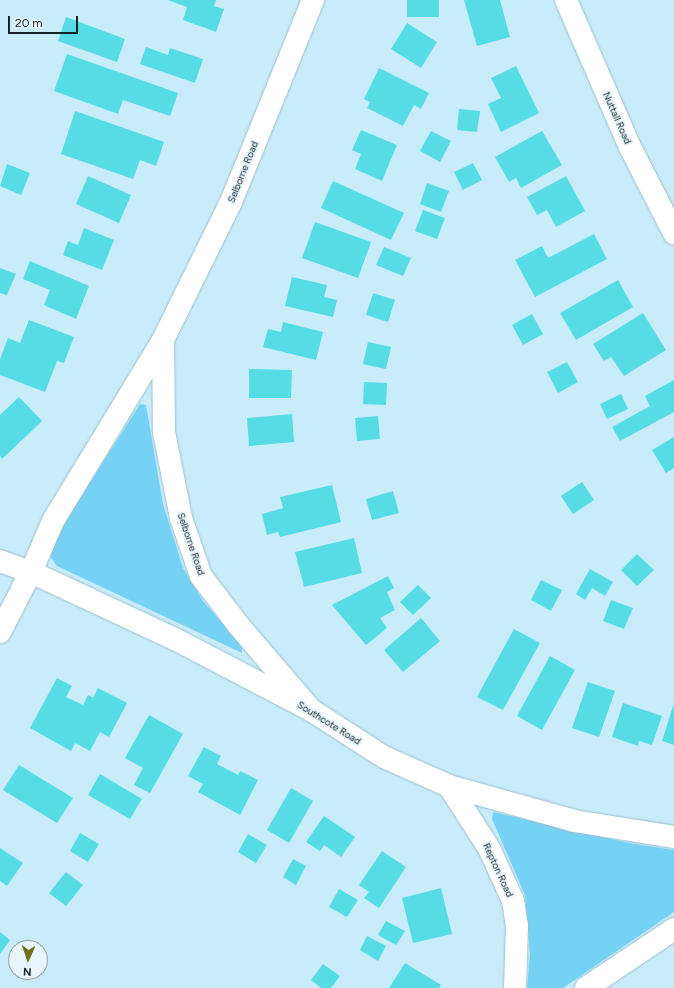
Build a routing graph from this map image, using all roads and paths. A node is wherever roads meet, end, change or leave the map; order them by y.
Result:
1 (313, 0) edge
2 (566, 0) edge
3 (674, 233) edge
4 (163, 340) junction
5 (0, 561) edge
6 (31, 572) junction
7 (0, 632) edge
8 (311, 710) junction
9 (448, 786) junction
10 (674, 837) edge
11 (674, 928) edge
12 (515, 988) edge
13 (586, 988) edge

1 - 4 street, Selborne Road
2 - 3 street, Nuttall Road
4 - 6 street, Selborne Road
4 - 8 street, Selborne Road
5 - 6 street, Southcote Road
6 - 7 street, Selborne Road
6 - 8 street, Southcote Road
8 - 9 street, Southcote Road
9 - 10 street, Southcote Road
9 - 12 street, Repton Road
11 - 13 street

